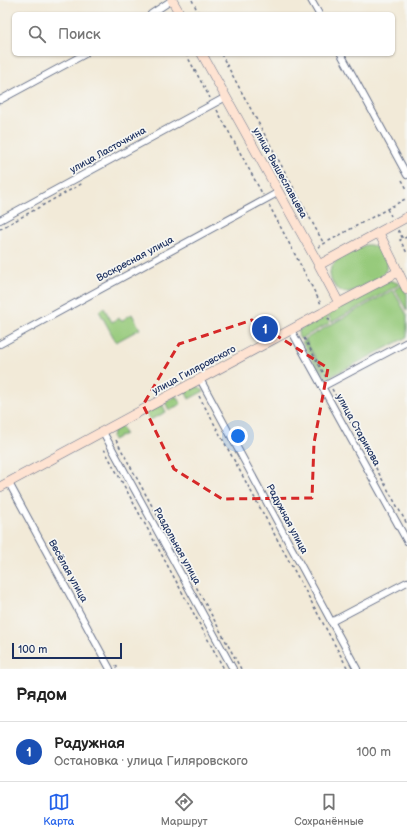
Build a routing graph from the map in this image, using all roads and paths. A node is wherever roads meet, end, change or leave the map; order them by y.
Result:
1 (172, 0) edge
2 (192, 0) edge
3 (311, 0) edge
4 (154, 12) edge
5 (179, 12) edge
6 (198, 12) edge
7 (318, 12) edge
8 (81, 56) edge
9 (203, 56) edge
10 (222, 56) edge
11 (342, 56) edge
12 (226, 97) junction
13 (0, 100) edge
14 (237, 147) dead end
15 (407, 175) edge
16 (257, 184) dead end
17 (278, 192) junction
18 (407, 198) edge
19 (268, 204) dead end
20 (407, 217) edge
21 (0, 220) edge
22 (378, 233) junction
23 (407, 237) edge
24 (324, 244) junction
25 (311, 251) junction
26 (407, 253) edge
27 (319, 265) junction
28 (398, 272) junction
29 (407, 290) edge
30 (339, 303) junction
31 (324, 312) junction
32 (268, 329) dead end
33 (291, 330) junction
34 (260, 333) dead end
35 (304, 338) dead end
36 (407, 342) edge
37 (0, 344) edge
38 (200, 379) junction
39 (329, 383) junction
40 (322, 387) junction
41 (199, 396) dead end
42 (103, 432) junction
43 (116, 440) dead end
44 (103, 447) dead end
45 (9, 483) junction
46 (0, 488) edge
47 (407, 524) edge
48 (407, 541) edge
49 (407, 582) edge
50 (331, 622) junction
51 (110, 669) edge
52 (224, 669) edge
53 (233, 669) edge
54 (242, 669) edge
55 (348, 669) edge
56 (356, 669) edge

1 - 4 street
1 - 5 street
2 - 6 path
3 - 7 street
8 - 13 street
9 - 12 street, улица Вышеславцева
10 - 24 path
11 - 15 street
12 - 17 street, улица Вышеславцева
12 - 21 street, улица Ласточкина
14 - 16 path
17 - 25 street, улица Вышеславцева
17 - 37 street, Воскресная улица
18 - 24 path
19 - 31 path
20 - 22 street
22 - 27 street
22 - 28 street
23 - 26 path
24 - 25 path
25 - 27 street, улица Вышеславцева
27 - 30 street, улица Вышеславцева
28 - 29 street
28 - 30 street, улица Гиляровского
30 - 31 street, улица Гиляровского
31 - 33 street, улица Гиляровского
32 - 34 path
33 - 38 street, улица Гиляровского
33 - 40 street, улица Старикова
35 - 39 path
36 - 39 street
38 - 42 street, улица Гиляровского
38 - 50 street, Радужная улица
39 - 40 street
39 - 47 path
40 - 48 street, улица Старикова
41 - 55 path
42 - 45 street, улица Гиляровского
42 - 53 street, Раздольная улица
43 - 54 path
44 - 52 path
45 - 46 street, улица Гиляровского
45 - 51 street, Весёлая улица
49 - 50 street
50 - 56 street, Радужная улица

